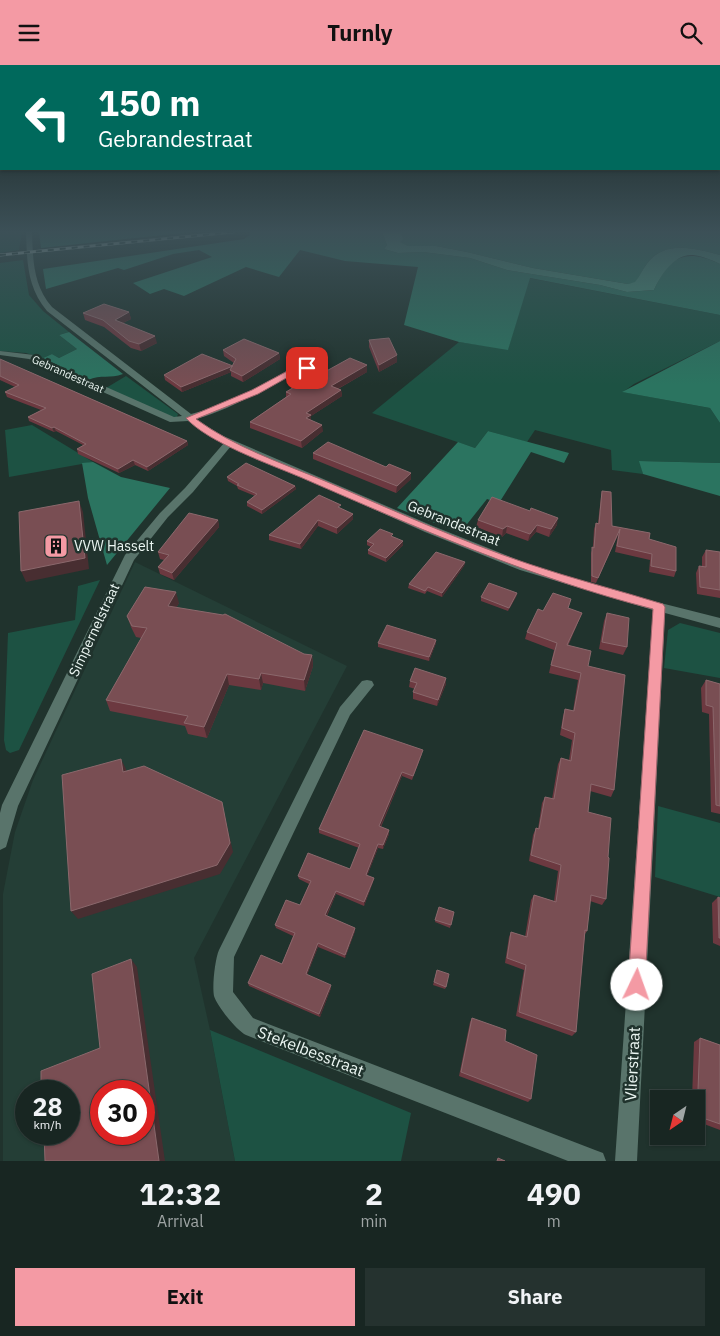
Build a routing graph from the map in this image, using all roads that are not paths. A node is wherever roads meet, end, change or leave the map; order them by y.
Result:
1 (34, 283) edge
2 (0, 353) edge
3 (296, 369) dead end
4 (190, 418) junction
5 (229, 443) junction
6 (659, 607) junction
7 (720, 623) edge
8 (367, 685) dead end
9 (0, 842) edge
10 (595, 1161) edge
11 (626, 1161) edge

1 - 4 street, Gebrandestraat
2 - 4 street, Gebrandestraat
3 - 4 street
4 - 5 street, Gebrandestraat
5 - 6 street, Gebrandestraat
5 - 9 street, Simpernelstraat
6 - 7 street, Gebrandestraat
6 - 11 street, Vlierstraat
8 - 10 street, Stekelbesstraat

